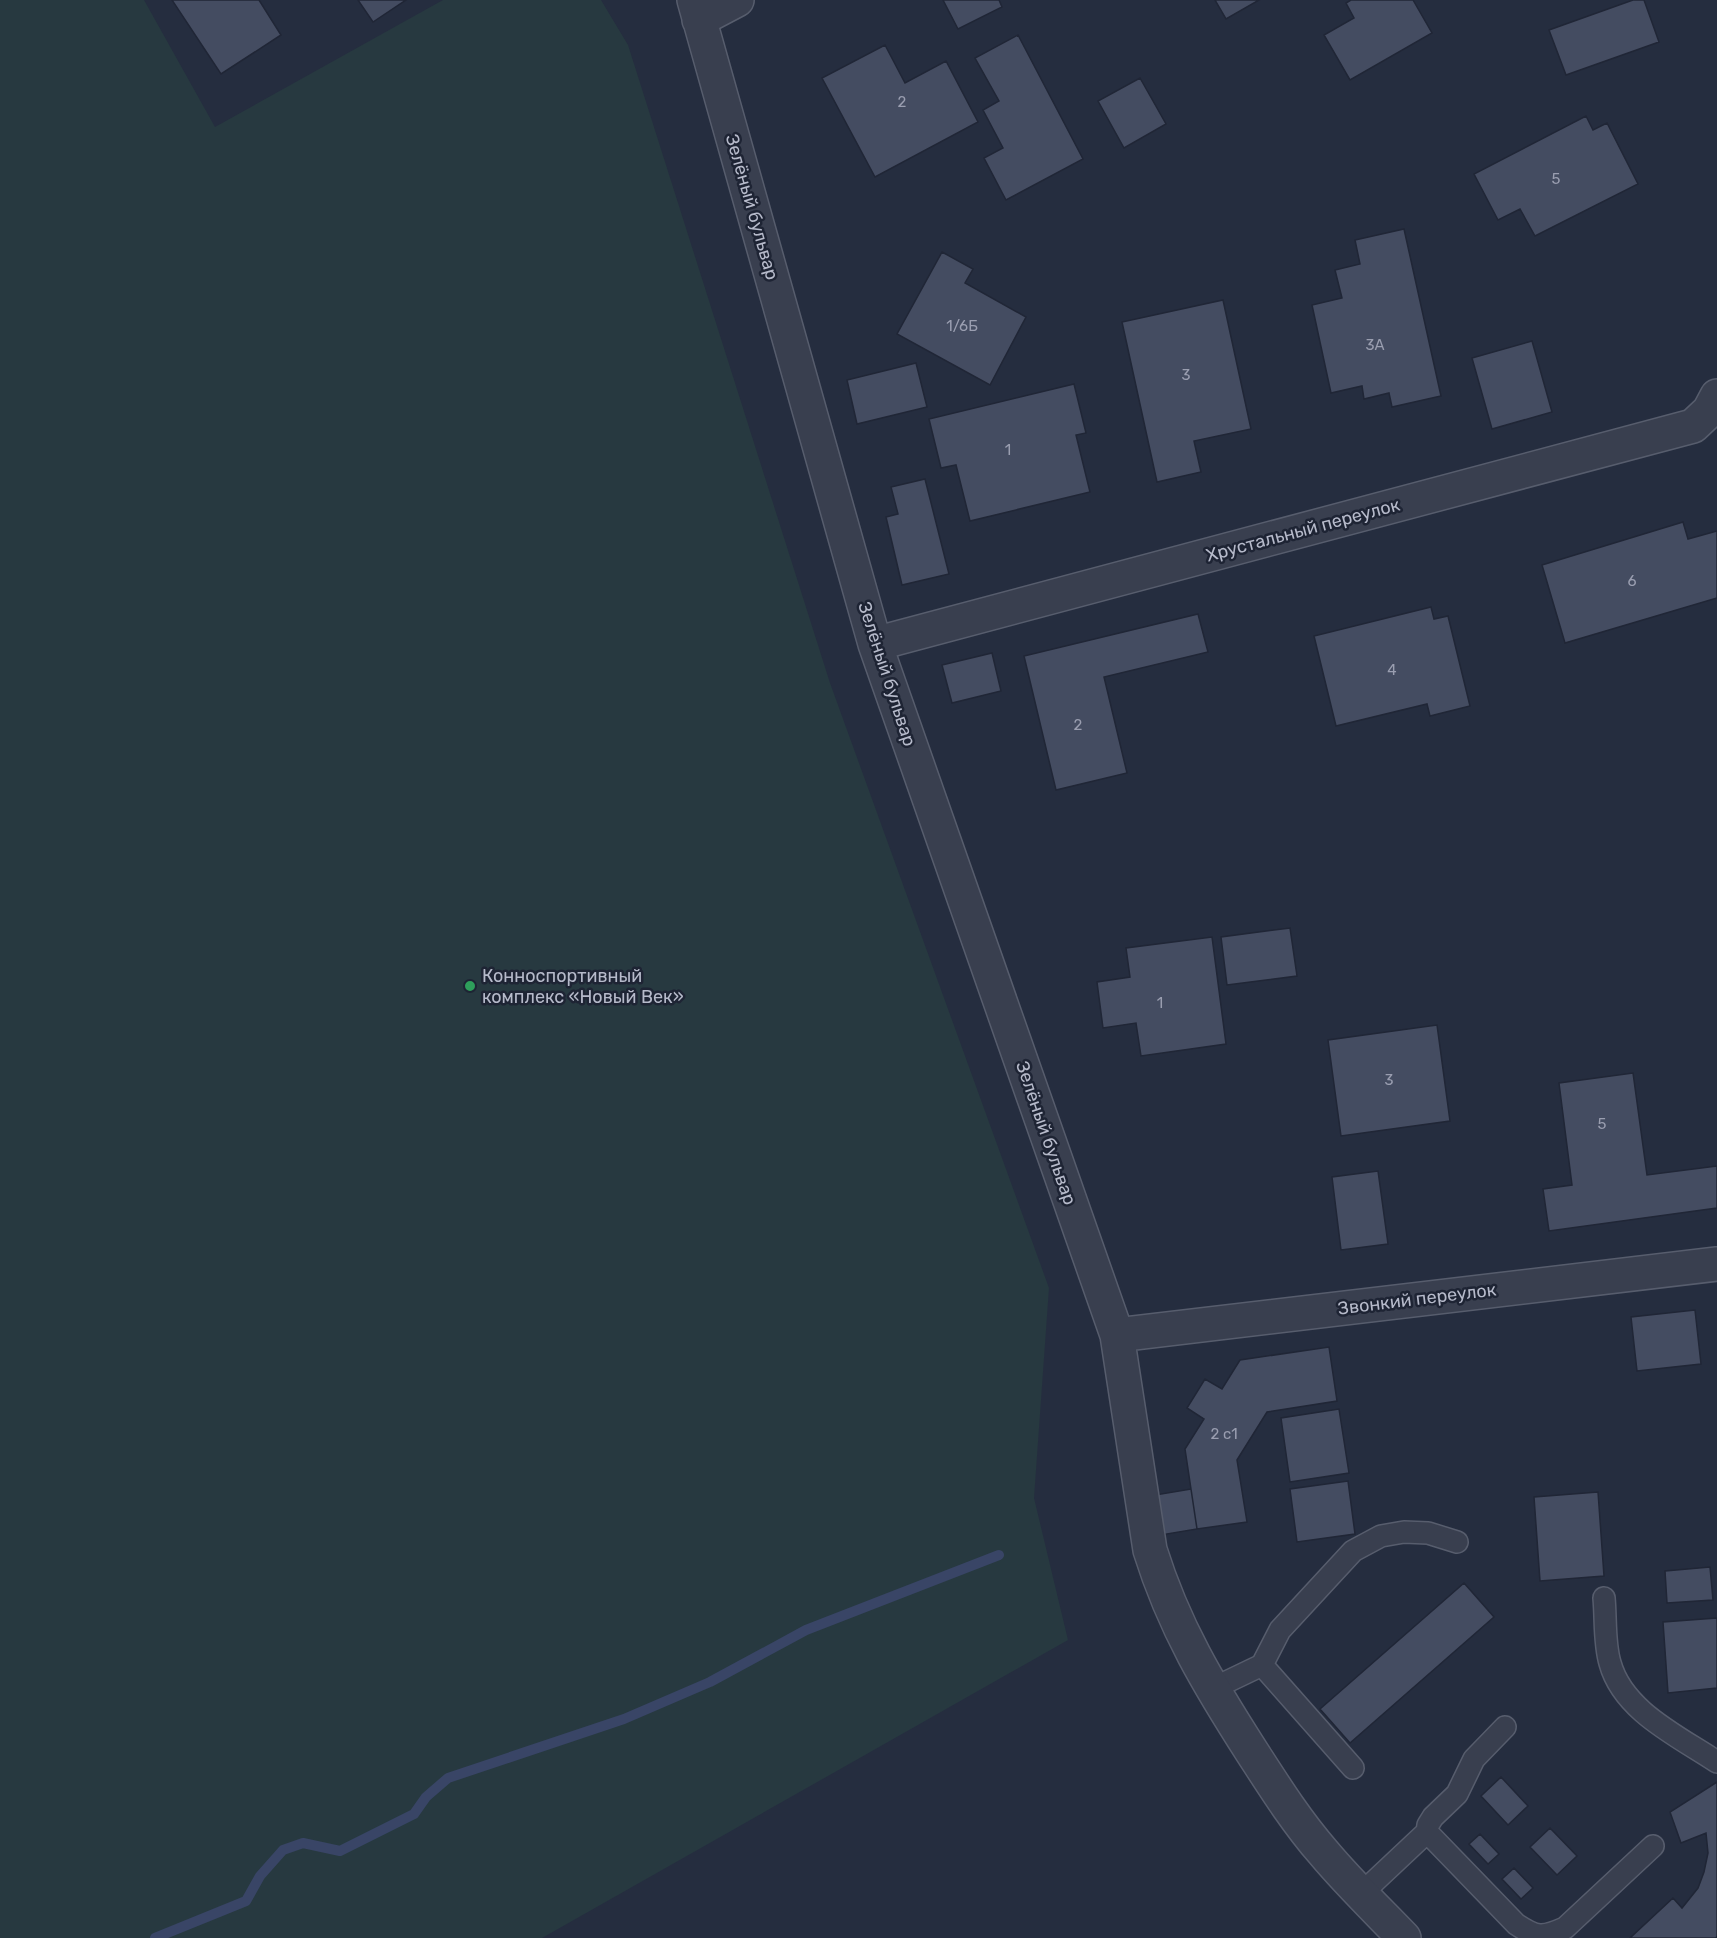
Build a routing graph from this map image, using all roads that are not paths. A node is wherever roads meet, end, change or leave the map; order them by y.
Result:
1 (737, 0) edge
2 (697, 10) edge
3 (1717, 396) edge
4 (875, 644) junction
5 (1717, 1264) edge
6 (1117, 1335) junction
7 (1457, 1542) dead end
8 (1604, 1598) dead end
9 (1262, 1665) junction
10 (1212, 1689) junction
11 (1505, 1727) dead end
12 (1717, 1762) edge
13 (1353, 1768) dead end
14 (1427, 1832) junction
15 (1653, 1846) dead end
16 (1362, 1894) junction
17 (1404, 1938) edge

1 - 2 street
2 - 4 street, Зелёный бульвар
3 - 4 street, Хрустальный переулок
4 - 6 street, Зелёный бульвар
5 - 6 street, Звонкий переулок
6 - 10 street, Зелёный бульвар
7 - 9 lane
8 - 12 lane
9 - 10 lane
9 - 13 lane
10 - 16 street, Зелёный бульвар
11 - 14 lane
14 - 15 lane
14 - 16 lane
16 - 17 street, Зелёный бульвар

